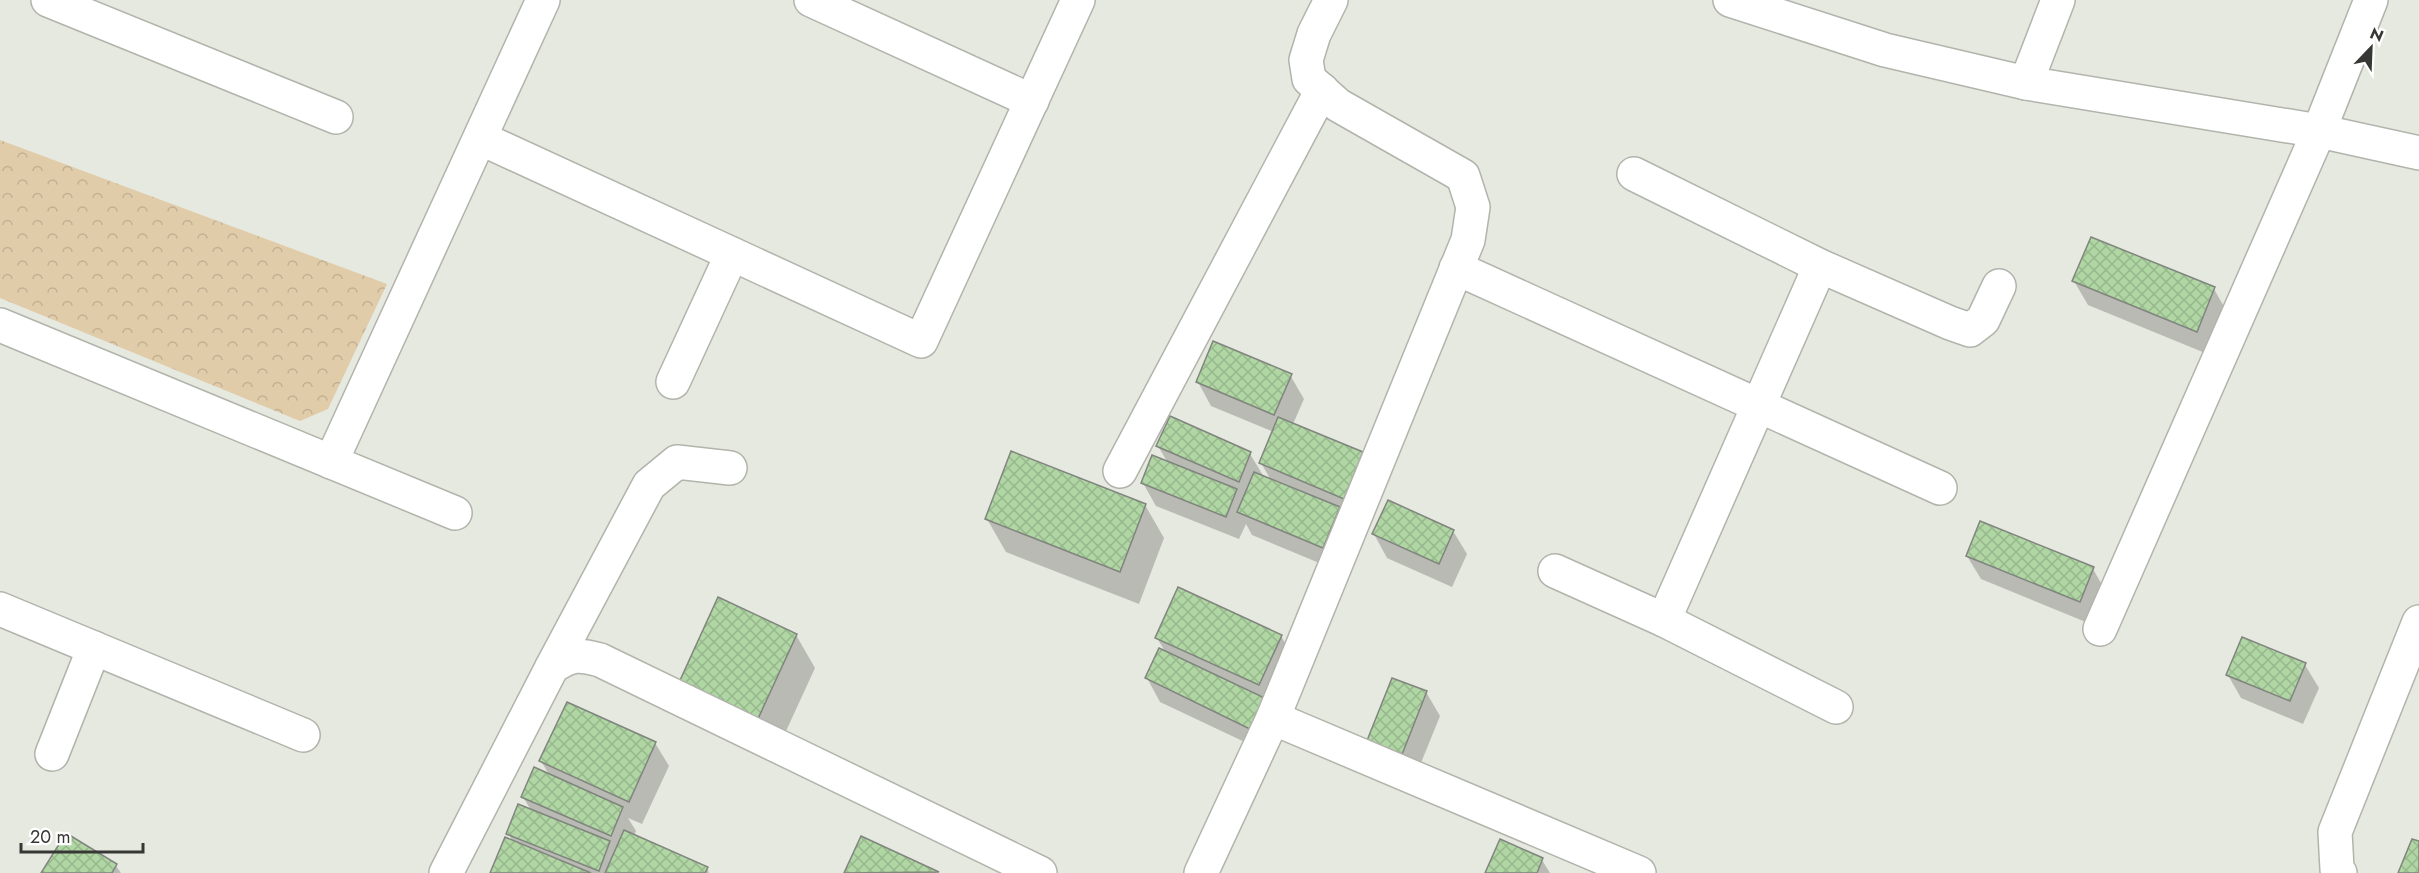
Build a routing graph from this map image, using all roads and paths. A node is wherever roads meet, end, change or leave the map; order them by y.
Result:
1 (48, 0) edge
2 (543, 0) edge
3 (811, 0) edge
4 (1078, 0) edge
5 (1330, 0) edge
6 (1730, 0) edge
7 (2058, 0) edge
8 (2371, 0) edge
9 (2026, 82) junction
10 (1322, 90) junction
11 (1032, 101) junction
12 (336, 117) dead end
13 (2319, 130) junction
14 (480, 138) junction
15 (2419, 153) edge
16 (1634, 174) dead end
17 (732, 254) junction
18 (1821, 266) junction
19 (1456, 268) junction
20 (1999, 286) dead end
21 (0, 325) edge
22 (673, 382) dead end
23 (1758, 405) junction
24 (331, 462) junction
25 (730, 468) dead end
26 (1120, 471) dead end
27 (1940, 488) dead end
28 (455, 513) dead end
29 (1555, 571) dead end
30 (0, 609) edge
31 (1664, 620) junction
32 (2100, 629) dead end
33 (2418, 630) edge
34 (94, 648) junction
35 (552, 666) junction
36 (1836, 706) dead end
37 (1273, 718) junction
38 (303, 735) dead end
39 (52, 754) dead end
40 (446, 873) edge
41 (1040, 873) edge
42 (1201, 873) edge
43 (1639, 873) edge
44 (2340, 873) edge

1 - 12 street
2 - 14 street
3 - 11 street
4 - 11 street
5 - 10 street
6 - 9 street
7 - 9 street
8 - 13 street
9 - 13 street
10 - 19 street
10 - 26 street
11 - 17 street
13 - 15 street
13 - 32 street
14 - 17 street
14 - 24 street
16 - 18 street
17 - 22 street
18 - 20 street
18 - 23 street
19 - 23 street
19 - 37 street
21 - 24 street
23 - 27 street
23 - 31 street
24 - 28 street
25 - 35 street
29 - 31 street
30 - 34 street
31 - 36 street
33 - 44 street
34 - 38 street
34 - 39 street
35 - 40 street
35 - 41 street
37 - 42 street
37 - 43 street

